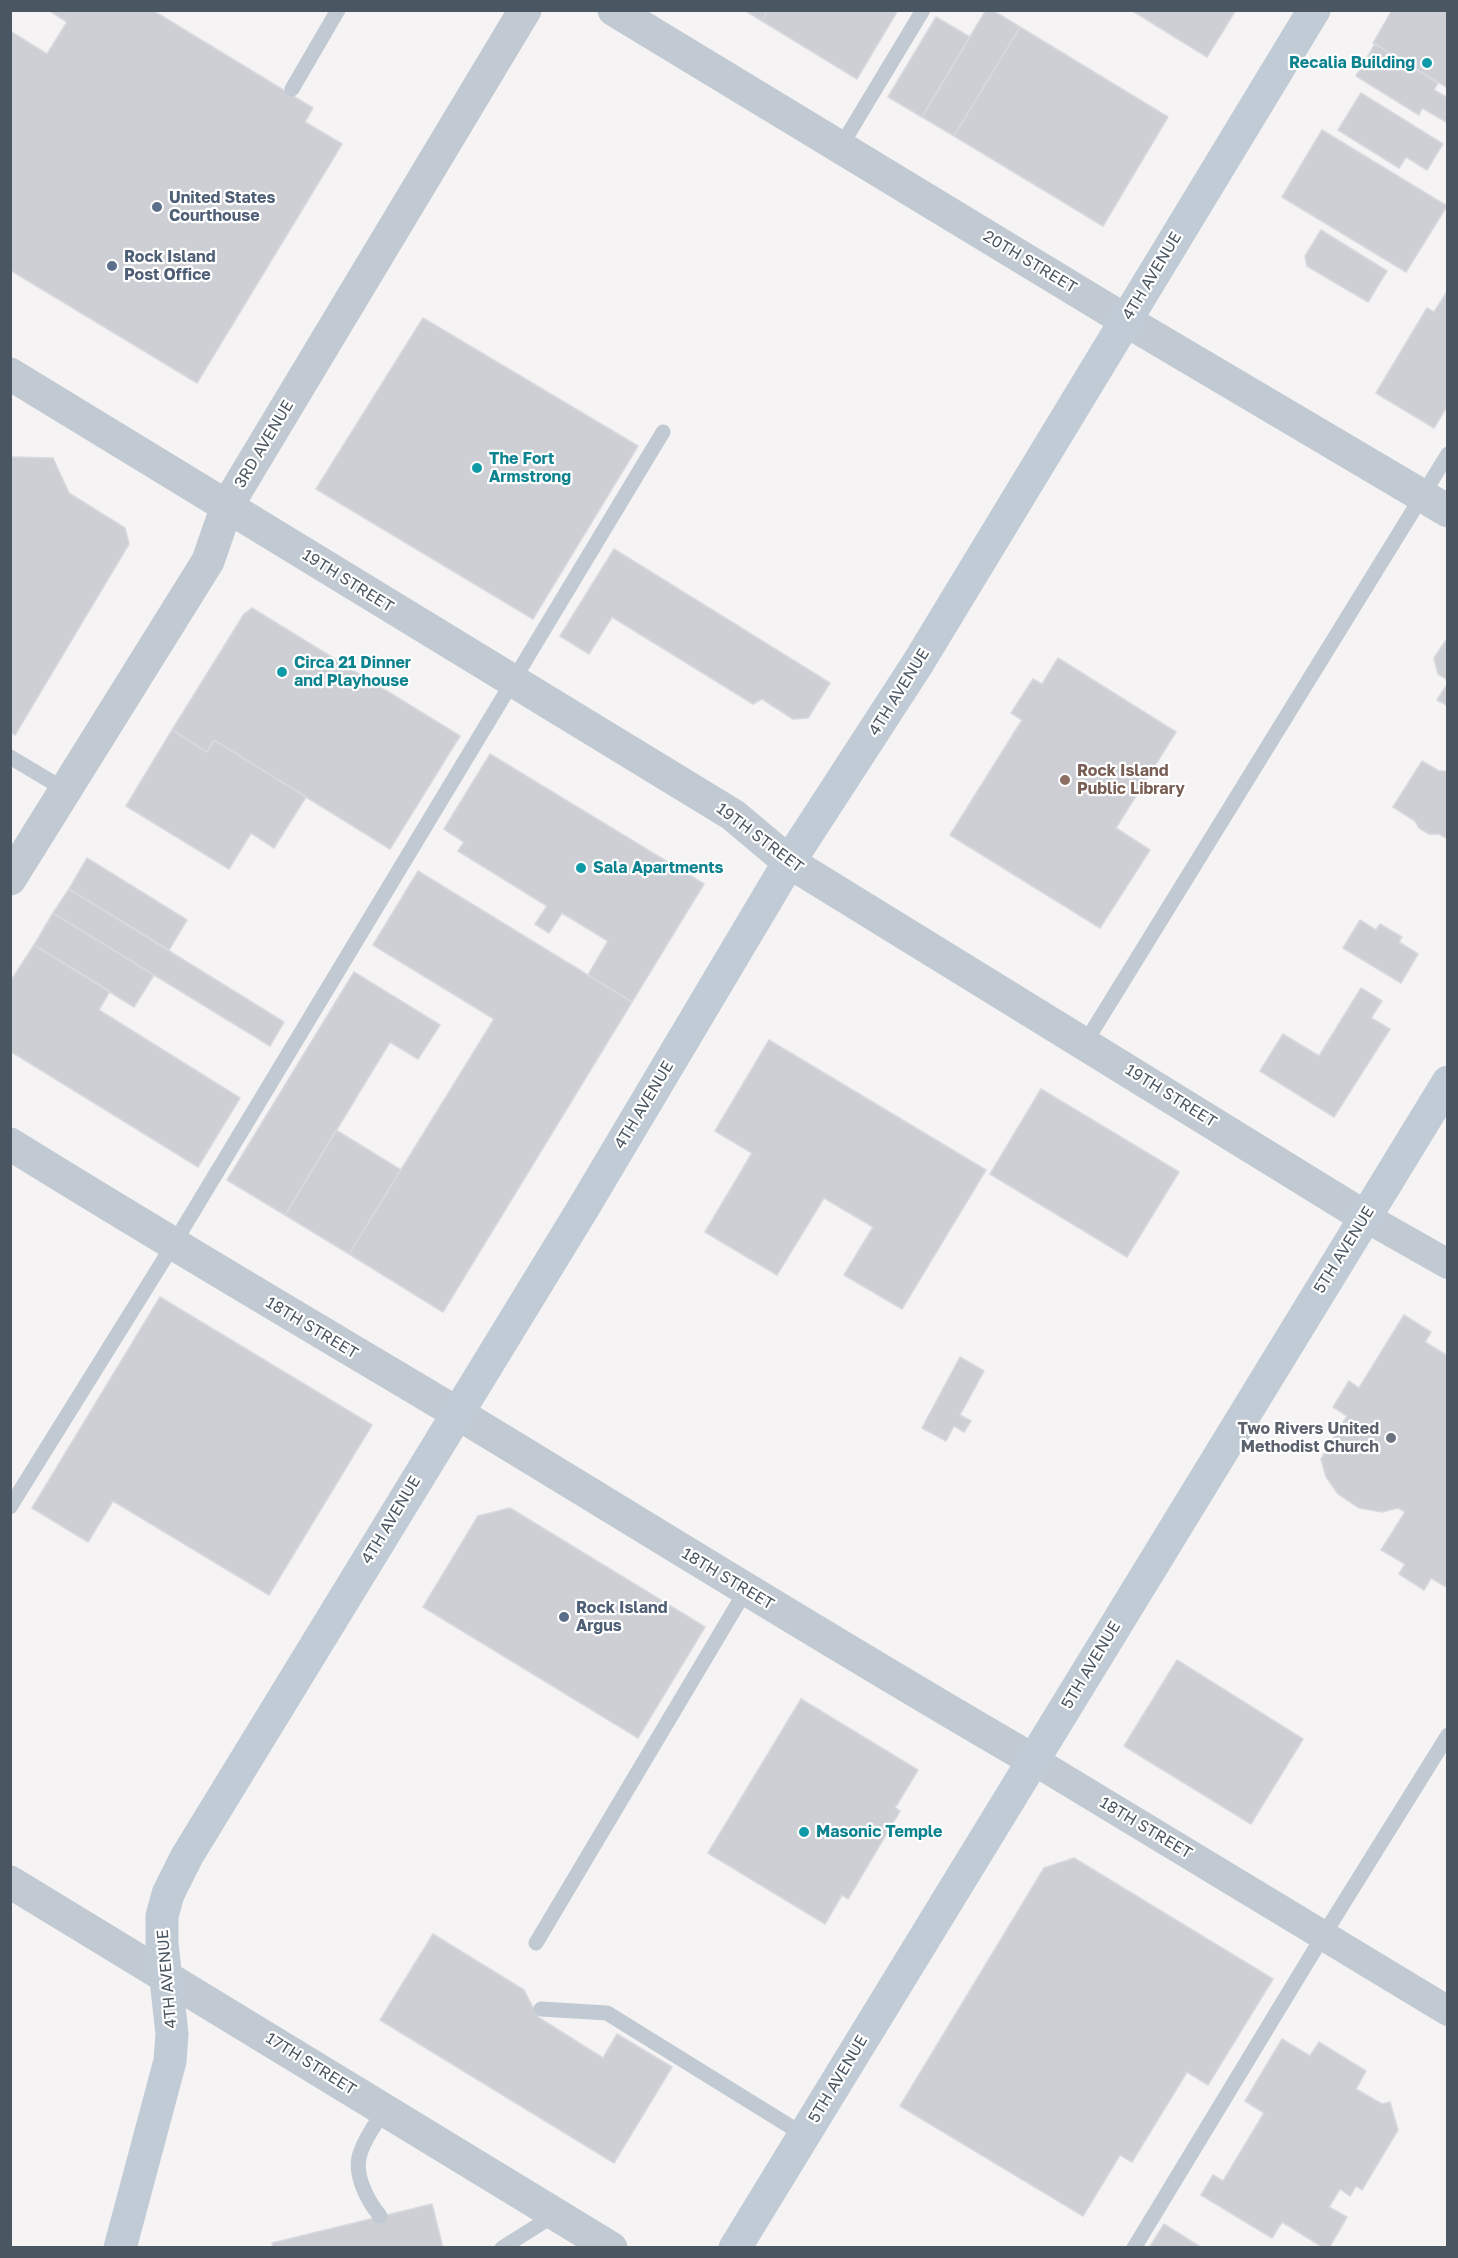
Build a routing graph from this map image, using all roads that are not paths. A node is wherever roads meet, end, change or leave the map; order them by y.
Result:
1 (338, 10) edge
2 (525, 10) edge
3 (614, 10) edge
4 (923, 10) edge
5 (1314, 10) edge
6 (292, 88) dead end
7 (841, 146) junction
8 (1125, 320) junction
9 (10, 375) edge
10 (663, 432) dead end
11 (1448, 454) edge
12 (1435, 503) edge
13 (227, 506) junction
14 (514, 682) junction
15 (10, 757) edge
16 (67, 791) junction
17 (789, 862) junction
18 (10, 879) edge
19 (1085, 1042) junction
20 (1448, 1082) edge
21 (10, 1144) edge
22 (1365, 1216) junction
23 (173, 1245) junction
24 (1448, 1264) edge
25 (456, 1413) junction
26 (10, 1507) edge
27 (747, 1590) junction
28 (1448, 1735) edge
29 (1033, 1760) junction
30 (10, 1882) edge
31 (1323, 1936) junction
32 (536, 1943) dead end
33 (166, 1975) junction
34 (541, 2009) dead end
35 (1448, 2011) edge
36 (385, 2109) junction
37 (804, 2134) junction
38 (556, 2214) junction
39 (380, 2217) dead end
40 (120, 2247) edge
41 (502, 2247) edge
42 (611, 2247) edge
43 (735, 2247) edge
44 (1134, 2247) edge

1 - 6 lane
2 - 13 street, 3RD AVENUE
3 - 7 street, 20TH STREET
4 - 7 lane
5 - 8 main road, 4TH AVENUE
7 - 8 street, 20TH STREET
8 - 12 street, 20TH STREET
8 - 17 main road, 4TH AVENUE
9 - 13 street, 19TH STREET
10 - 14 lane
11 - 12 lane
12 - 19 lane
13 - 14 street, 19TH STREET
13 - 16 street, 3RD AVENUE
14 - 17 street, 19TH STREET
14 - 23 lane
15 - 16 lane
16 - 18 street, 3RD AVENUE
17 - 19 street, 19TH STREET
17 - 25 main road, 4TH AVENUE
19 - 22 street, 19TH STREET
20 - 22 main road, 5TH AVENUE
21 - 23 street, 18TH STREET
22 - 24 street, 19TH STREET
22 - 29 main road, 5TH AVENUE
23 - 25 street, 18TH STREET
23 - 26 lane
25 - 27 street, 18TH STREET
25 - 33 main road, 4TH AVENUE
27 - 29 street, 18TH STREET
27 - 32 lane
28 - 31 lane
29 - 31 street, 18TH STREET
29 - 37 main road, 5TH AVENUE
30 - 33 street, 17TH STREET
31 - 35 street, 18TH STREET
31 - 44 lane
33 - 36 street, 17TH STREET
33 - 40 main road, 4TH AVENUE
34 - 37 lane
36 - 38 street, 17TH STREET
36 - 39 lane
37 - 43 main road, 5TH AVENUE
38 - 41 lane
38 - 42 street, 17TH STREET

